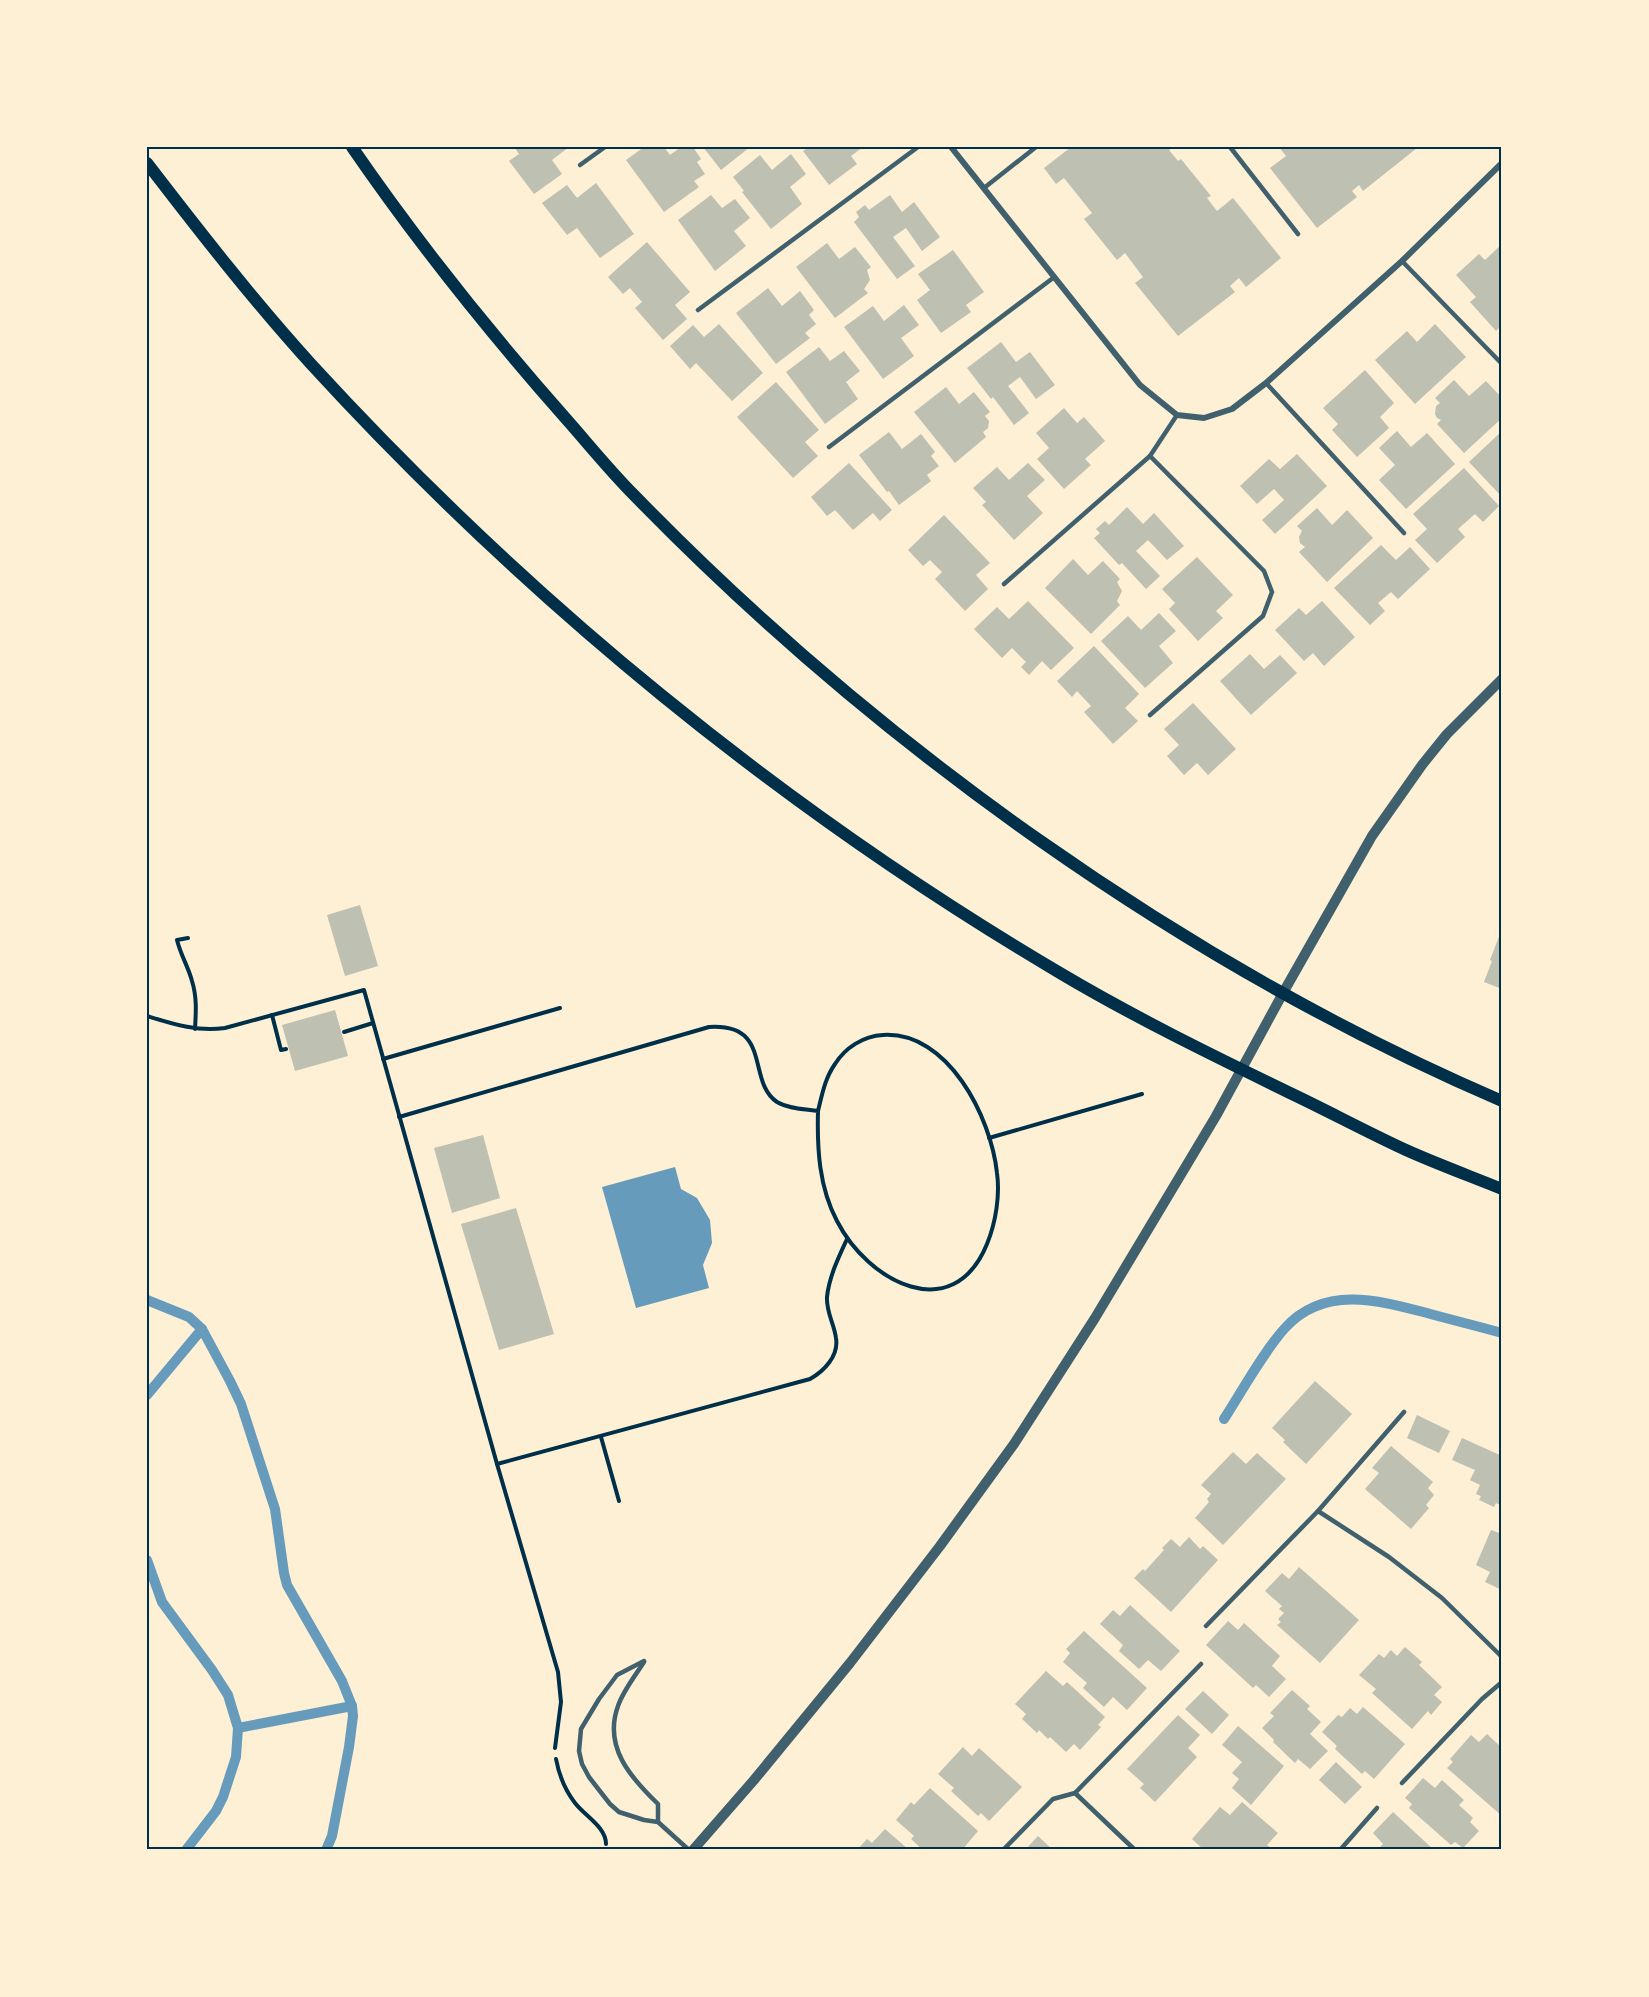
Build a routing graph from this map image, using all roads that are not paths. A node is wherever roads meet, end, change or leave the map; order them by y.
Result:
1 (352, 147) edge
2 (605, 147) edge
3 (918, 147) edge
4 (951, 147) edge
5 (1036, 147) edge
6 (1230, 147) edge
7 (147, 163) edge
8 (1502, 163) edge
9 (580, 165) dead end
10 (984, 188) junction
11 (1298, 234) dead end
12 (1402, 261) junction
13 (1053, 278) junction
14 (698, 310) dead end
15 (1502, 364) edge
16 (1266, 383) junction
17 (1177, 415) junction
18 (829, 447) dead end
19 (1150, 456) junction
20 (1404, 533) dead end
21 (1004, 584) dead end
22 (1502, 679) edge
23 (1150, 716) dead end
24 (1283, 993) junction
25 (1241, 1070) junction
26 (1502, 1101) edge
27 (1502, 1189) edge
28 (1404, 1412) dead end
29 (1318, 1511) junction
30 (1206, 1626) dead end
31 (1502, 1657) edge
32 (1201, 1664) dead end
33 (1502, 1682) edge
34 (1402, 1783) dead end
35 (1075, 1793) junction
36 (1377, 1808) dead end
37 (658, 1822) junction
38 (691, 1850) edge
39 (1003, 1850) edge
40 (1135, 1850) edge
41 (1340, 1850) edge

1 - 24 main road
2 - 9 lane
3 - 14 lane
4 - 10 street
5 - 10 lane
6 - 11 lane
7 - 25 main road
8 - 12 street
10 - 13 street
12 - 15 lane
12 - 16 street
13 - 17 street
13 - 18 lane
16 - 17 street
16 - 20 lane
17 - 19 lane
19 - 21 lane
19 - 23 lane
22 - 24 street
24 - 25 street
24 - 26 main road
25 - 27 main road
25 - 38 street
28 - 29 lane
29 - 30 lane
29 - 31 lane
32 - 35 lane
33 - 34 lane
35 - 39 lane
35 - 40 lane
36 - 41 lane
37 - 37 lane
37 - 38 lane

